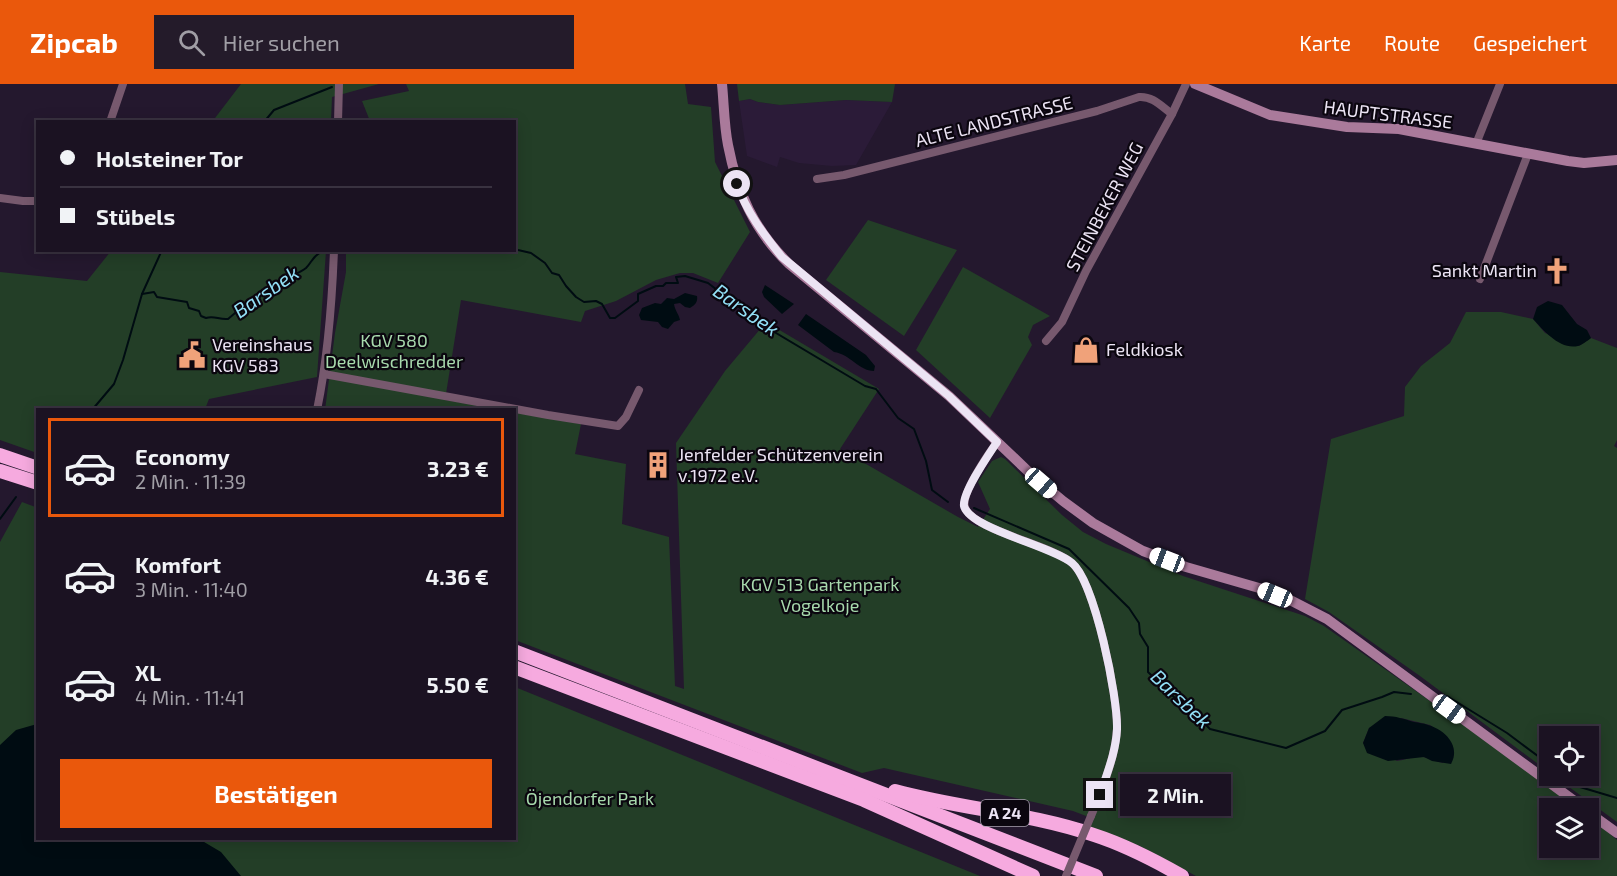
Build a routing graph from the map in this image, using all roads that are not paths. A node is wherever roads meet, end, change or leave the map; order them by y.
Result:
1 (123, 84) edge
2 (339, 84) edge
3 (722, 84) edge
4 (1186, 84) edge
5 (1195, 84) edge
6 (1500, 84) edge
7 (1172, 114) junction
8 (111, 120) edge
9 (338, 120) edge
10 (1476, 144) junction
11 (1528, 154) junction
12 (1617, 160) edge
13 (818, 179) dead end
14 (0, 198) edge
15 (36, 201) edge
16 (334, 252) edge
17 (1480, 279) dead end
18 (1046, 341) dead end
19 (324, 374) junction
20 (639, 390) dead end
21 (317, 408) edge
22 (510, 408) edge
23 (516, 409) edge
24 (997, 442) junction
25 (0, 455) edge
26 (36, 467) edge
27 (0, 471) edge
28 (36, 482) edge
29 (516, 652) edge
30 (516, 668) edge
31 (822, 770) junction
32 (1570, 798) edge
33 (1599, 820) edge
34 (1617, 833) edge
35 (1033, 876) edge
36 (1066, 876) edge
37 (1096, 876) edge
38 (1182, 876) edge

1 - 8 street
2 - 9 street
3 - 24 main road
4 - 7 street, STEINBEKER WEG
5 - 10 main road, HAUPTSTRASSE
6 - 10 street
7 - 13 street, ALTE LANDSTRASSE
7 - 18 street, STEINBEKER WEG
10 - 11 main road, HAUPTSTRASSE
11 - 12 main road, HAUPTSTRASSE
11 - 17 street
14 - 15 street
16 - 19 street
19 - 21 street
19 - 22 street
20 - 23 street
24 - 32 main road
24 - 36 street, bridge
25 - 26 highway
27 - 28 highway
29 - 31 highway, A 24
30 - 35 highway, A 24
31 - 37 highway, A 24
31 - 38 highway, A 24
33 - 34 main road

